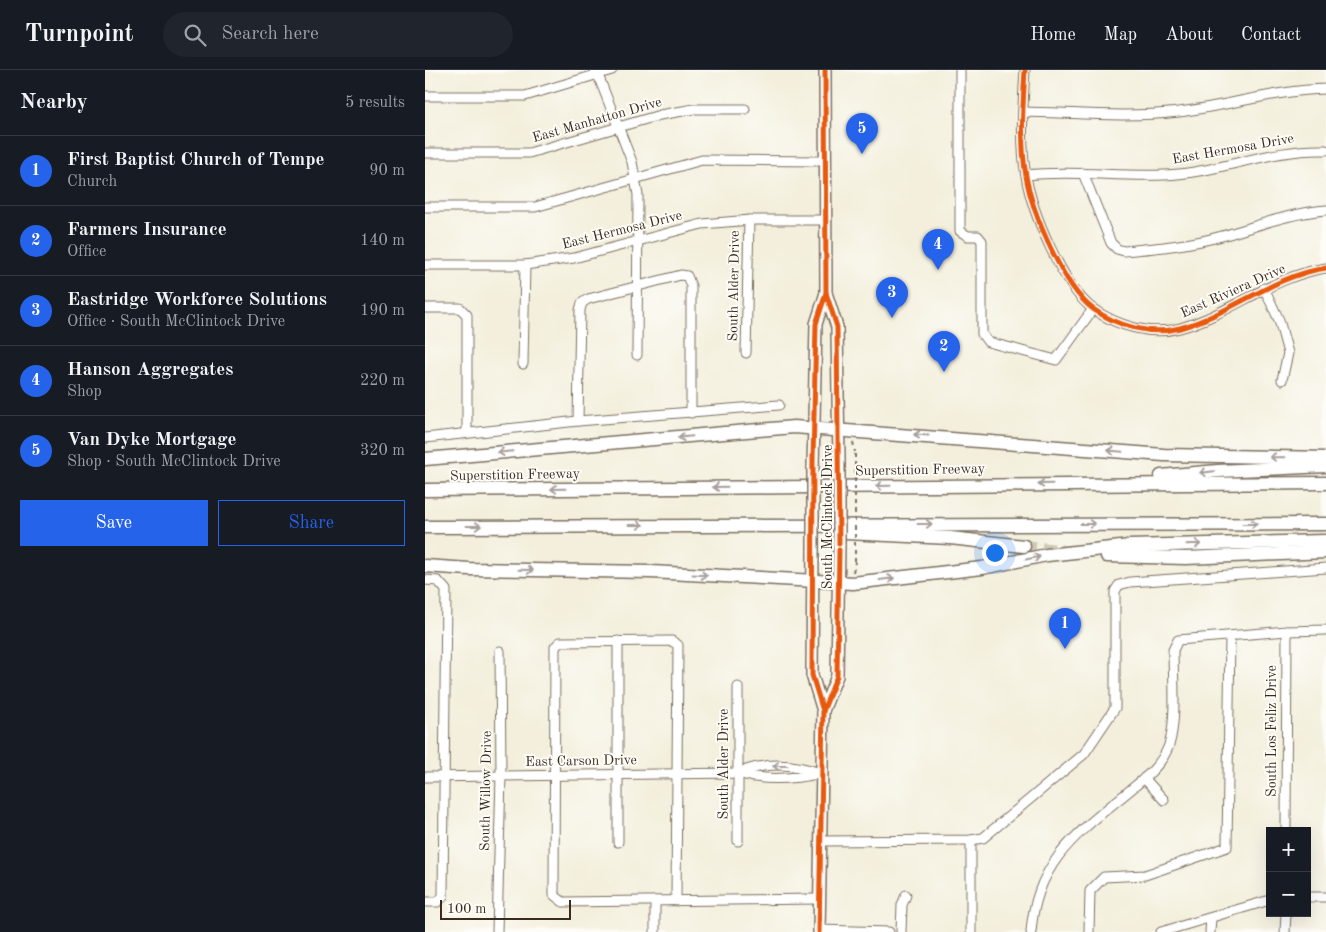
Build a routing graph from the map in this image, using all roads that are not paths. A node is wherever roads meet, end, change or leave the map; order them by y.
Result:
1 (612, 70) edge
2 (825, 70) edge
3 (960, 70) edge
4 (1025, 70) edge
5 (597, 72) edge
6 (1326, 89) edge
7 (425, 96) edge
8 (745, 109) dead end
9 (1023, 112) junction
10 (620, 127) junction
11 (1326, 150) edge
12 (425, 153) edge
13 (825, 161) junction
14 (1083, 173) junction
15 (1025, 175) junction
16 (635, 178) junction
17 (425, 207) edge
18 (1326, 210) edge
19 (749, 220) junction
20 (825, 220) junction
21 (639, 241) junction
22 (425, 265) edge
23 (525, 265) junction
24 (1326, 268) edge
25 (639, 285) junction
26 (1264, 288) junction
27 (826, 293) junction
28 (425, 308) edge
29 (1093, 309) junction
30 (746, 353) dead end
31 (637, 355) dead end
32 (523, 364) dead end
33 (1283, 380) dead end
34 (779, 405) dead end
35 (691, 413) junction
36 (578, 421) junction
37 (813, 428) junction
38 (839, 429) junction
39 (467, 434) junction
40 (425, 438) edge
41 (1326, 458) edge
42 (425, 459) edge
43 (1326, 466) edge
44 (1326, 483) edge
45 (1094, 484) junction
46 (425, 490) edge
47 (1326, 524) edge
48 (667, 525) junction
49 (425, 527) edge
50 (1326, 541) edge
51 (1024, 546) tunnel mouth
52 (1326, 552) edge
53 (1107, 556) dead end
54 (425, 566) edge
55 (1326, 568) edge
56 (425, 580) edge
57 (813, 581) junction
58 (839, 582) junction
59 (1326, 630) edge
60 (1287, 631) junction
61 (1230, 636) junction
62 (618, 641) junction
63 (500, 651) dead end
64 (738, 687) dead end
65 (823, 711) junction
66 (678, 773) junction
67 (738, 773) junction
68 (821, 773) junction
69 (617, 774) junction
70 (501, 775) junction
71 (554, 775) junction
72 (445, 776) junction
73 (425, 777) edge
74 (1144, 778) junction
75 (1164, 800) dead end
76 (1286, 827) edge
77 (971, 840) junction
78 (738, 841) dead end
79 (820, 841) junction
80 (618, 842) dead end
81 (906, 895) dead end
82 (1311, 896) edge
83 (1326, 897) edge
84 (820, 900) junction
85 (655, 901) junction
86 (676, 901) junction
87 (1266, 901) edge
88 (425, 902) edge
89 (1286, 917) edge
90 (1211, 918) junction
91 (819, 931) edge
92 (497, 932) edge
93 (655, 932) edge
94 (889, 932) edge
95 (901, 932) edge
96 (971, 932) edge
97 (1031, 932) edge
98 (1089, 932) edge
99 (1161, 932) edge
100 (1211, 932) edge
101 (1285, 932) edge

1 - 5 street
2 - 13 main road, South McClintock Drive
3 - 29 street
4 - 9 street, East Riviera Drive
5 - 7 street
5 - 10 street
6 - 9 street
8 - 10 street, East Manhatton Drive
9 - 15 street, East Riviera Drive
10 - 12 street, East Manhatton Drive
10 - 16 street
11 - 14 street, East Hermosa Drive
13 - 16 street
13 - 20 main road, South McClintock Drive
14 - 15 street, East Hermosa Drive
14 - 18 street
15 - 29 street, East Riviera Drive
16 - 17 street
16 - 21 street
19 - 20 street, East Hermosa Drive
19 - 21 street, East Hermosa Drive
19 - 30 street, South Alder Drive
20 - 27 main road, South McClintock Drive
21 - 23 street, East Hermosa Drive
21 - 25 street
22 - 23 street, East Hermosa Drive
23 - 32 street
24 - 26 street, East Riviera Drive
25 - 31 street
25 - 35 street
25 - 36 street
26 - 29 street, East Riviera Drive
26 - 33 street
27 - 37 main road, South McClintock Drive
27 - 38 main road, South McClintock Drive
28 - 39 street
34 - 35 street
35 - 36 street
36 - 39 street
37 - 38 highway
37 -> 42 highway
37 - 57 main road, South McClintock Drive, bridge
41 -> 38 highway
38 - 58 main road, South McClintock Drive, bridge
39 - 40 street
43 -> 45 highway
44 - 45 highway, Superstition Freeway
45 -> 46 highway, Superstition Freeway
48 -> 47 highway
49 -> 48 highway
48 - 51 highway
58 -> 50 highway
52 - 53 highway
54 -> 57 highway
55 - 77 street
56 - 72 street
57 - 58 highway
57 - 65 main road, South McClintock Drive
58 - 65 main road, South McClintock Drive
59 - 60 street
60 - 61 street
60 - 76 street, South Los Feliz Drive
61 - 74 street
61 - 98 street
62 - 66 street
62 - 69 street
62 - 71 street
63 - 70 street, South Willow Drive
64 - 67 street, South Alder Drive
65 - 68 main road, South McClintock Drive
66 - 67 street, East Carson Drive
66 - 69 street, East Carson Drive
66 - 86 street
67 - 68 street, East Carson Drive
67 - 78 street, South Alder Drive
68 - 79 main road, South McClintock Drive
69 - 71 street, East Carson Drive
69 - 80 street
70 - 71 street, East Carson Drive
70 - 72 street, East Carson Drive
70 - 92 street, South Willow Drive
71 - 85 street
72 - 73 street, East Carson Drive
72 - 88 street
74 - 75 street
74 - 97 street
77 - 79 street
77 - 96 street
79 - 84 main road, South McClintock Drive
81 - 95 street
82 - 83 street
84 - 86 street
84 - 91 main road, South McClintock Drive
85 - 86 street
85 - 93 street
87 - 90 street
89 - 101 street
90 - 99 street
90 - 100 street
91 - 94 street

